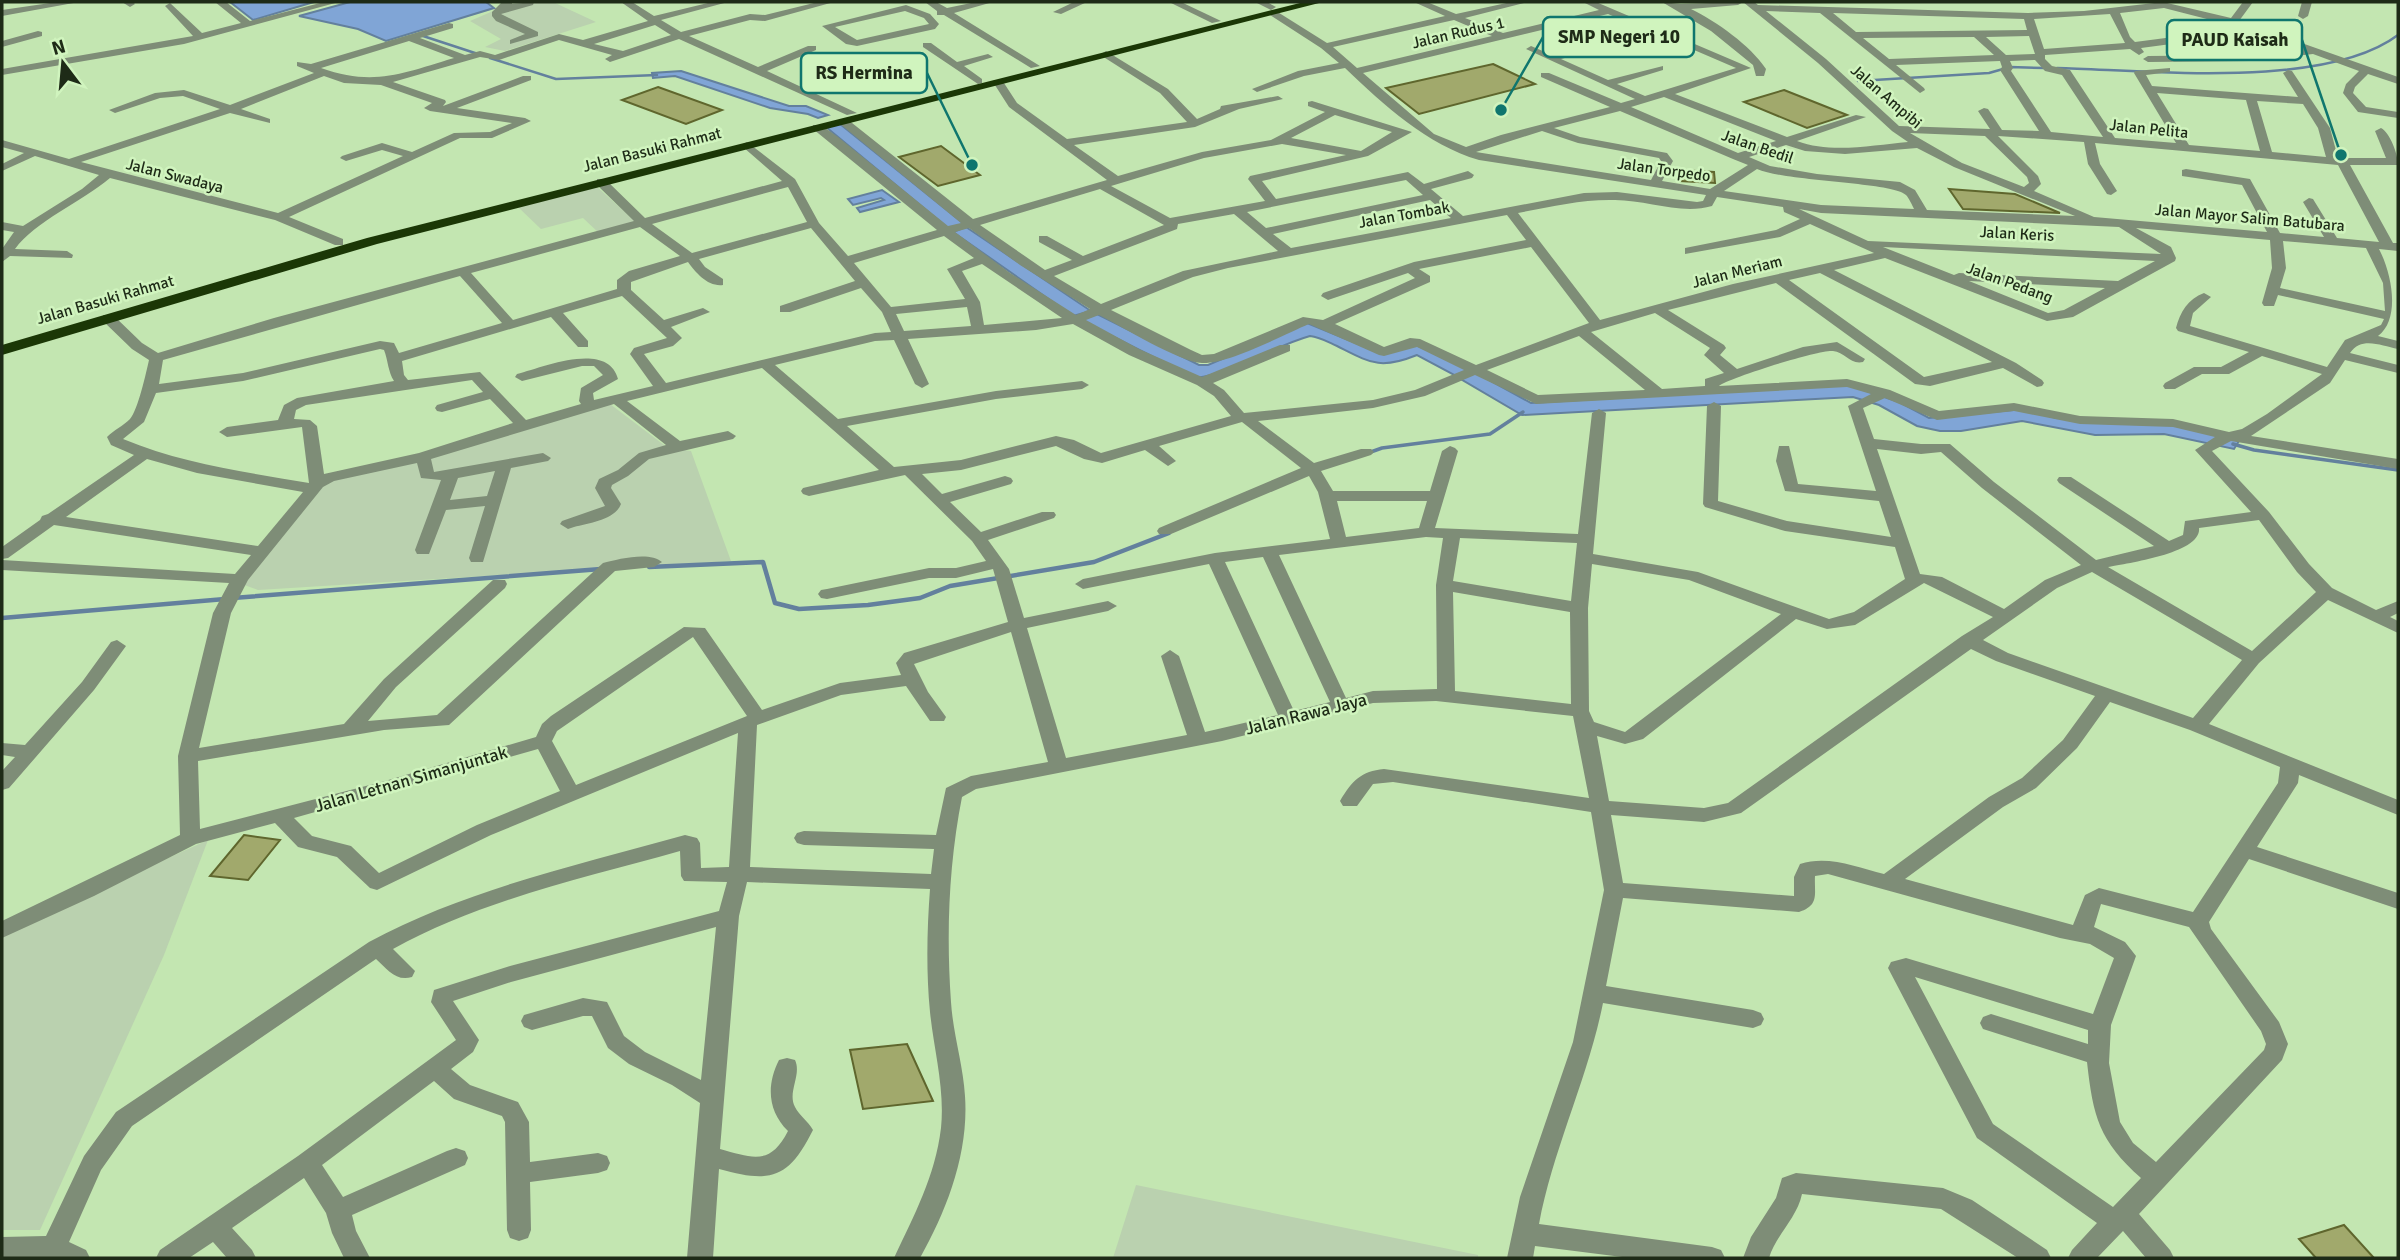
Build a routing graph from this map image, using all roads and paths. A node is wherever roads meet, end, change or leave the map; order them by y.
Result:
1 (74, 2) edge
2 (220, 2) edge
3 (334, 2) edge
4 (628, 2) edge
5 (723, 2) edge
6 (829, 2) edge
7 (930, 2) edge
8 (988, 2) edge
9 (1082, 2) edge
10 (1174, 2) edge
11 (1292, 2) edge
12 (1317, 2) edge
13 (1419, 2) edge
14 (1523, 2) edge
15 (1588, 2) edge
16 (1667, 2) edge
17 (1738, 2) edge
18 (1979, 2) edge
19 (2150, 2) edge
20 (2248, 2) edge
21 (2307, 2) edge
22 (530, 3) edge
23 (2164, 3) edge
24 (1685, 4) edge
25 (1752, 5) edge
26 (170, 6) dead end
27 (504, 6) edge
28 (1268, 7) edge
29 (1863, 7) edge
30 (1823, 10) junction
31 (1609, 11) junction
32 (2114, 11) junction
33 (945, 12) junction
34 (1058, 12) dead end
35 (2, 13) edge
36 (1924, 15) junction
37 (1985, 15) junction
38 (927, 16) junction
39 (2028, 16) junction
40 (2303, 16) dead end
41 (1455, 17) junction
42 (653, 21) junction
43 (1216, 22) junction
44 (2233, 22) junction
45 (249, 25) junction
46 (449, 26) dead end
47 (2253, 30) junction
48 (1658, 31) junction
49 (1937, 33) junction
50 (2034, 33) junction
51 (38, 34) dead end
52 (1978, 34) junction
53 (680, 35) junction
54 (1856, 35) junction
55 (200, 37) junction
56 (412, 37) junction
57 (1505, 38) junction
58 (2, 44) edge
59 (582, 44) junction
60 (506, 45) dead end
61 (927, 45) dead end
62 (1325, 46) junction
63 (2131, 46) junction
64 (812, 48) dead end
65 (1531, 49) dead end
66 (2313, 51) junction
67 (621, 54) junction
68 (1105, 54) junction
69 (988, 57) dead end
70 (465, 58) junction
71 (1551, 58) junction
72 (610, 59) dead end
73 (2148, 60) junction
74 (2043, 61) junction
75 (1887, 62) junction
76 (2006, 64) junction
77 (957, 65) junction
78 (1035, 66) junction
79 (1658, 68) dead end
80 (1350, 69) junction
81 (757, 71) junction
82 (2365, 71) junction
83 (2, 72) edge
84 (323, 73) junction
85 (2288, 73) dead end
86 (1760, 74) dead end
87 (1545, 75) dead end
88 (527, 78) dead end
89 (978, 81) junction
90 (2398, 81) edge
91 (382, 82) junction
92 (998, 82) junction
93 (1608, 82) junction
94 (1257, 89) dead end
95 (2148, 89) junction
96 (1920, 90) dead end
97 (1664, 93) junction
98 (2250, 95) junction
99 (1278, 99) dead end
100 (1643, 99) junction
101 (2306, 101) junction
102 (1312, 104) dead end
103 (1235, 107) junction
104 (1618, 107) junction
105 (115, 110) dead end
106 (227, 110) junction
107 (442, 110) junction
108 (1334, 111) junction
109 (1984, 111) dead end
110 (1187, 113) junction
111 (2398, 115) edge
112 (1860, 117) dead end
113 (843, 118) junction
114 (265, 121) dead end
115 (1195, 124) junction
116 (818, 125) junction
117 (1544, 128) junction
118 (1896, 129) junction
119 (1401, 131) junction
120 (2381, 131) dead end
121 (1992, 132) junction
122 (2047, 135) junction
123 (1430, 136) junction
124 (2089, 138) junction
125 (1281, 140) junction
126 (2112, 140) junction
127 (1786, 141) junction
128 (2, 143) edge
129 (1063, 143) junction
130 (1920, 144) junction
131 (747, 145) junction
132 (2185, 148) junction
133 (35, 152) junction
134 (1464, 152) junction
135 (1364, 154) junction
136 (2253, 154) junction
137 (2267, 155) junction
138 (415, 156) junction
139 (1737, 157) junction
140 (346, 158) dead end
141 (2396, 161) edge
142 (71, 162) junction
143 (2338, 162) junction
144 (1756, 165) junction
145 (2, 168) edge
146 (2186, 173) dead end
147 (108, 174) junction
148 (1468, 176) dead end
149 (1115, 180) junction
150 (601, 182) junction
151 (791, 182) junction
152 (2246, 182) junction
153 (1655, 184) junction
154 (1101, 185) junction
155 (2027, 191) junction
156 (2111, 191) dead end
157 (1427, 192) junction
158 (1713, 192) junction
159 (1775, 202) junction
160 (2309, 202) dead end
161 (1274, 204) junction
162 (1237, 210) junction
163 (1510, 211) junction
164 (1923, 215) junction
165 (279, 216) junction
166 (1810, 219) junction
167 (1462, 221) junction
168 (2098, 221) junction
169 (1168, 222) junction
170 (643, 223) junction
171 (2119, 223) junction
172 (814, 225) junction
173 (968, 225) junction
174 (2, 226) edge
175 (25, 230) junction
176 (948, 231) junction
177 (1263, 232) junction
178 (2276, 237) junction
179 (1043, 239) dead end
180 (339, 242) junction
181 (1535, 242) junction
182 (1861, 242) junction
183 (2333, 242) junction
184 (2370, 244) junction
185 (2393, 246) edge
186 (1690, 251) dead end
187 (1289, 253) junction
188 (1885, 253) junction
189 (4, 255) edge
190 (67, 255) dead end
191 (691, 258) junction
192 (2170, 258) junction
193 (985, 259) junction
194 (845, 261) junction
195 (1083, 261) junction
196 (1412, 267) junction
197 (1821, 269) junction
198 (463, 272) junction
199 (1044, 275) junction
200 (1946, 277) junction
201 (1778, 278) junction
202 (718, 282) dead end
203 (864, 282) junction
204 (2120, 285) junction
205 (624, 291) junction
206 (1328, 296) dead end
207 (2204, 297) dead end
208 (974, 302) junction
209 (785, 309) dead end
210 (1657, 309) junction
211 (553, 311) junction
212 (888, 311) junction
213 (702, 312) dead end
214 (1099, 312) junction
215 (2392, 317) junction
216 (108, 318) junction
217 (1077, 319) junction
218 (509, 324) junction
219 (1324, 324) junction
220 (1597, 325) junction
221 (660, 326) junction
222 (978, 328) junction
223 (1581, 331) junction
224 (900, 334) junction
225 (2362, 337) junction
226 (2, 342) edge
227 (583, 344) dead end
228 (2398, 345) edge
229 (1285, 348) dead end
230 (2, 350) edge
231 (2260, 351) junction
232 (2340, 355) junction
233 (156, 358) junction
234 (395, 359) junction
235 (1858, 359) dead end
236 (2004, 363) junction
237 (765, 364) junction
238 (1474, 369) junction
239 (2398, 369) edge
240 (2330, 372) junction
241 (1735, 374) junction
242 (522, 377) dead end
243 (1202, 382) junction
244 (1928, 382) junction
245 (2037, 383) dead end
246 (404, 384) junction
247 (922, 384) dead end
248 (1082, 385) dead end
249 (2170, 386) dead end
250 (663, 388) junction
251 (151, 390) junction
252 (1657, 392) junction
253 (494, 393) junction
254 (1887, 394) junction
255 (616, 399) junction
256 (1714, 399) junction
257 (592, 406) junction
258 (442, 408) dead end
259 (1599, 412) dead end
260 (1243, 418) junction
261 (285, 423) junction
262 (834, 424) junction
263 (523, 425) junction
264 (227, 432) dead end
265 (728, 436) dead end
266 (2229, 437) junction
267 (1867, 443) junction
268 (1148, 445) junction
269 (677, 446) junction
270 (1784, 449) dead end
271 (1450, 451) dead end
272 (1366, 452) dead end
273 (145, 454) junction
274 (423, 457) junction
275 (543, 458) dead end
276 (1168, 461) dead end
277 (2398, 464) edge
278 (504, 467) junction
279 (910, 471) junction
280 (891, 472) junction
281 (1314, 473) junction
282 (451, 475) junction
283 (2065, 480) dead end
284 (1005, 481) dead end
285 (316, 487) junction
286 (809, 491) dead end
287 (1326, 496) junction
288 (1436, 496) junction
289 (1886, 497) junction
290 (494, 500) junction
291 (939, 500) junction
292 (438, 506) junction
293 (1048, 515) dead end
294 (2263, 515) junction
295 (48, 520) junction
296 (568, 524) dead end
297 (1165, 531) dead end
298 (1426, 532) junction
299 (1452, 534) junction
300 (978, 538) junction
301 (1588, 539) junction
302 (1339, 543) junction
303 (1901, 543) junction
304 (2168, 548) junction
305 (423, 550) dead end
306 (262, 552) junction
307 (1269, 552) junction
308 (2, 554) edge
309 (477, 558) dead end
310 (1215, 558) junction
311 (1585, 558) junction
312 (654, 562) dead end
313 (2, 565) edge
314 (2093, 566) junction
315 (1002, 573) junction
316 (1914, 580) junction
317 (499, 584) dead end
318 (1083, 584) dead end
319 (1444, 585) junction
320 (233, 592) junction
321 (2326, 592) junction
322 (827, 594) dead end
323 (1108, 606) dead end
324 (2398, 606) edge
325 (1579, 608) junction
326 (1794, 612) junction
327 (2005, 616) junction
328 (2376, 617) junction
329 (1017, 625) junction
330 (2398, 628) edge
331 (1968, 640) junction
332 (117, 646) dead end
333 (1170, 656) dead end
334 (2253, 659) junction
335 (911, 680) junction
336 (1446, 695) junction
337 (2105, 695) junction
338 (1340, 704) junction
339 (936, 717) dead end
340 (1288, 717) junction
341 (1583, 718) junction
342 (753, 721) junction
343 (2197, 726) junction
344 (350, 729) junction
345 (1198, 739) junction
346 (543, 741) junction
347 (2, 749) edge
348 (31, 752) junction
349 (188, 756) junction
350 (2291, 765) junction
351 (1059, 766) junction
352 (2, 783) edge
353 (572, 795) junction
354 (1350, 801) dead end
355 (1600, 807) junction
356 (2398, 808) edge
357 (280, 816) junction
358 (804, 838) dead end
359 (190, 839) junction
360 (946, 842) junction
361 (2244, 850) junction
362 (739, 874) junction
363 (1887, 881) junction
364 (942, 883) junction
365 (1614, 890) junction
366 (2398, 901) edge
367 (728, 916) junction
368 (2198, 921) junction
369 (2, 930) edge
370 (2089, 936) junction
371 (377, 948) junction
372 (404, 971) dead end
373 (1595, 993) junction
374 (1753, 1019) dead end
375 (532, 1021) dead end
376 (1991, 1023) dead end
377 (2100, 1025) junction
378 (2098, 1056) junction
379 (787, 1066) dead end
380 (435, 1068) junction
381 (711, 1098) junction
382 (707, 1156) junction
383 (456, 1158) dead end
384 (307, 1163) junction
385 (598, 1163) dead end
386 (516, 1174) junction
387 (2157, 1178) junction
388 (338, 1210) junction
389 (2120, 1218) junction
390 (216, 1227) junction
391 (519, 1230) dead end
392 (1523, 1233) junction
393 (54, 1247) junction
394 (2, 1248) edge
395 (77, 1258) edge
396 (169, 1258) edge
397 (243, 1258) edge
398 (357, 1258) edge
399 (700, 1258) edge
400 (907, 1258) edge
401 (1520, 1258) edge
402 (1712, 1258) edge
403 (1756, 1258) edge
404 (2038, 1258) edge
405 (2081, 1258) edge
406 (2161, 1258) edge

1 - 35 street
2 - 45 street
3 - 45 street
4 - 42 street
5 - 42 street
6 - 53 street
7 - 33 street
8 - 33 street
9 - 34 street
10 - 43 street
11 - 28 highway, Jalan Basuki Rahmat
12 - 28 highway, Jalan Basuki Rahmat
13 - 41 street
14 - 41 street
15 - 31 street
16 - 24 street
17 - 24 street
18 - 37 street
19 - 23 street
20 - 44 street
21 - 40 street
22 - 27 street
23 - 32 street
23 - 44 street
24 - 86 street
25 - 30 street
25 - 118 street, Jalan Ampibi
26 - 55 street
27 - 60 street
28 - 43 highway, Jalan Basuki Rahmat
28 - 62 street, Jalan Torpedo
28 - 68 highway, Jalan Basuki Rahmat
29 - 30 street
29 - 36 street
30 - 54 street
31 - 48 street
31 - 57 street, Jalan Rudus 1
32 - 39 street
32 - 63 street
33 - 38 street
33 - 78 street
36 - 37 street
36 - 49 street
37 - 39 street
38 - 38 street
39 - 50 street
41 - 57 street
41 - 62 street
42 - 53 street
42 - 59 street
43 - 78 highway, Jalan Basuki Rahmat
44 - 47 street
45 - 55 street
46 - 56 street
47 - 63 street
47 - 66 street
48 - 71 street
48 - 97 street
49 - 52 street
49 - 54 street
50 - 52 street
50 - 74 street
51 - 58 street
52 - 76 street
53 - 67 street
53 - 81 street
54 - 75 street
55 - 83 street
56 - 70 street
56 - 84 street
57 - 80 street, Jalan Rudus 1
59 - 67 street
59 - 70 street
61 - 77 street
62 - 80 street, Jalan Torpedo
63 - 73 street
63 - 74 street
64 - 81 street
65 - 71 street
66 - 73 street
66 - 82 street
67 - 72 street
68 - 92 highway, Jalan Basuki Rahmat
68 - 110 street
69 - 77 street
70 - 91 street
71 - 93 street
73 - 95 street
74 - 76 street
74 - 126 street
75 - 76 street
75 - 96 street
76 - 122 street
77 - 89 street
78 - 89 highway, Jalan Basuki Rahmat
79 - 93 street
80 - 94 street, Jalan Rudus 1
80 - 123 street, Jalan Torpedo
81 - 113 street
82 - 90 street
82 - 111 street
84 - 91 street
84 - 106 street
85 - 101 street
87 - 104 street, Jalan Bedil
88 - 107 street
89 - 113 highway, Jalan Basuki Rahmat
91 - 107 street
92 - 113 highway, Jalan Basuki Rahmat
92 - 129 street
93 - 100 street
95 - 98 street
95 - 132 street
97 - 100 street
97 - 127 street
98 - 101 street
98 - 137 street
99 - 103 street
100 - 104 street
101 - 143 street
102 - 108 street
103 - 110 street
103 - 115 street
104 - 117 street
104 - 139 street, Jalan Bedil
105 - 106 street
106 - 114 street
106 - 142 street
107 - 138 street
108 - 119 street
108 - 125 street
109 - 121 street
110 - 115 street
112 - 127 street
113 - 116 highway, Jalan Basuki Rahmat
113 - 173 street
115 - 129 street
116 - 131 highway, Jalan Basuki Rahmat
116 - 176 street
116 - 180 highway, Jalan Basuki Rahmat
117 - 134 street
117 - 153 street
118 - 121 street, Jalan Pelita
118 - 130 street, Jalan Ampibi
119 - 123 street
119 - 135 street
120 - 141 street
121 - 122 street, Jalan Pelita
121 - 155 street
122 - 124 street, Jalan Pelita
123 - 134 street, Jalan Torpedo
124 - 126 street, Jalan Pelita
124 - 156 street
125 - 135 street
125 - 149 street
126 - 132 street, Jalan Pelita
127 - 130 street
127 - 139 street
128 - 133 street, Jalan Swadaya
129 - 149 street
130 - 155 street, Jalan Ampibi
131 - 150 highway, Jalan Basuki Rahmat
131 - 151 street
132 - 136 street, Jalan Pelita
133 - 142 street, Jalan Swadaya
133 - 145 street
134 - 153 street, Jalan Torpedo
135 - 161 street
136 - 137 street, Jalan Pelita
136 - 152 street
137 - 143 street, Jalan Pelita
138 - 140 street
138 - 165 street
139 - 144 street, Jalan Bedil
141 - 143 street, Jalan Pelita
142 - 147 street, Jalan Swadaya
143 - 185 street
144 - 158 street
144 - 164 street, Jalan Bedil
146 - 152 street
147 - 165 street, Jalan Swadaya
147 - 175 street
148 - 157 street
149 - 154 street
150 - 170 street
150 - 216 highway, Jalan Basuki Rahmat
151 - 170 street
151 - 172 street
152 - 178 street
153 - 158 street, Jalan Torpedo
154 - 169 street
154 - 173 street
155 - 168 street, Jalan Ampibi
157 - 161 street
157 - 167 street
157 - 177 street
158 - 159 street, Jalan Torpedo
158 - 163 street, Jalan Tombak
159 - 164 street, Jalan Torpedo
159 - 166 street, Jalan Pedang
160 - 183 street
161 - 162 street
162 - 169 street
162 - 177 street
163 - 167 street, Jalan Tombak
163 - 181 street
164 - 168 street, Jalan Torpedo
165 - 180 street, Jalan Swadaya
166 - 182 street, Jalan Pedang
166 - 186 street
167 - 187 street, Jalan Tombak
168 - 171 street, Jalan Mayor Salim Batubara
169 - 195 street
170 - 191 street
170 - 198 street
171 - 178 street, Jalan Mayor Salim Batubara
171 - 192 street
172 - 191 street
172 - 194 street
173 - 176 street
173 - 199 street
174 - 175 street
175 - 189 street
176 - 193 street
176 - 194 street
177 - 187 street
178 - 183 street, Jalan Mayor Salim Batubara
178 - 215 street
179 - 195 street
180 - 226 highway, Jalan Basuki Rahmat
181 - 196 street
181 - 220 street
182 - 188 street, Jalan Pedang
182 - 192 street, Jalan Keris
183 - 184 street, Jalan Mayor Salim Batubara
184 - 185 street, Jalan Mayor Salim Batubara
184 - 215 street
187 - 214 street, Jalan Tombak
188 - 197 street, Jalan Meriam
188 - 200 street, Jalan Pedang
189 - 190 street
191 - 202 street
191 - 205 street
192 - 204 street, Jalan Pedang
193 - 208 street
193 - 217 street
194 - 203 street
195 - 199 street
196 - 206 street
196 - 219 street
197 - 201 street, Jalan Meriam
197 - 236 street
198 - 218 street
198 - 233 street
199 - 214 street
200 - 204 street
200 - 204 street, Jalan Pedang
201 - 210 street, Jalan Meriam
201 - 244 street
203 - 209 street
203 - 212 street
205 - 211 street
205 - 221 street
207 - 231 street
208 - 212 street
208 - 222 street
210 - 220 street, Jalan Meriam
210 - 241 street
211 - 218 street
211 - 227 street
212 - 224 street
213 - 221 street
214 - 217 street, Jalan Tombak
214 - 219 street
215 - 225 street
216 - 230 highway, Jalan Basuki Rahmat
216 - 233 street
217 - 222 street, Jalan Tombak
217 - 243 street
218 - 234 street
219 - 238 street
220 - 223 street, Jalan Meriam
221 - 250 street
222 - 224 street, Jalan Tombak
223 - 238 street, Jalan Meriam
223 - 252 street
224 - 237 street, Jalan Tombak
224 - 247 street
225 - 228 street
225 - 232 street
229 - 243 street
231 - 240 street
231 - 249 street
232 - 239 street
232 - 240 street
233 - 251 street
234 - 246 street
234 - 251 street
235 - 241 street
236 - 244 street
236 - 245 street
237 - 250 street, Jalan Tombak
237 - 262 street
238 - 252 street
238 - 260 street, Jalan Meriam
240 - 266 street
241 - 256 street
242 - 257 street
243 - 260 street
244 - 254 street
246 - 253 street
246 - 261 street
248 - 262 street
250 - 255 street, Jalan Tombak
251 - 273 street
252 - 256 street
253 - 258 street
253 - 263 street
254 - 256 street
254 - 266 street
254 - 267 street
255 - 257 street, Jalan Tombak
255 - 269 street
256 - 303 street
257 - 263 street, Jalan Tombak
259 - 301 street
260 - 268 street, Jalan Meriam
260 - 281 street
261 - 264 street
261 - 285 street
262 - 280 street
263 - 274 street, Jalan Tombak
265 - 269 street
266 - 277 street
266 - 294 street
267 - 289 street
267 - 314 street
268 - 276 street
268 - 279 street, Jalan Meriam
269 - 296 street
270 - 289 street
271 - 288 street
272 - 281 street
273 - 285 street
273 - 295 street
274 - 282 street
274 - 285 street, Jalan Tombak
275 - 278 street
278 - 282 street
278 - 290 street
279 - 280 street, Jalan Meriam
279 - 291 street
280 - 286 street, Jalan Meriam
281 - 287 street
281 - 297 street
282 - 292 street
283 - 304 street
284 - 291 street
285 - 306 street
287 - 288 street
287 - 302 street
288 - 298 street
289 - 303 street
290 - 292 street
290 - 309 street
291 - 300 street
292 - 305 street
293 - 300 street
294 - 304 street
294 - 321 street
295 - 306 street
295 - 308 street
298 - 299 street
298 - 302 street
299 - 301 street
299 - 319 street
300 - 315 street
301 - 311 street
302 - 307 street
303 - 316 street
304 - 314 street
306 - 320 street
307 - 310 street
307 - 338 street
310 - 318 street
310 - 340 street
311 - 325 street
311 - 326 street
312 - 344 street
313 - 320 street
314 - 327 street
314 - 334 street
315 - 322 street
315 - 329 street
316 - 326 street
316 - 327 street
317 - 344 street
319 - 325 street
319 - 336 street
320 - 349 street
321 - 328 street
321 - 334 street
323 - 329 street
324 - 328 street
325 - 341 street
326 - 341 street, Jalan Rawa Jaya
327 - 331 street
328 - 330 street
329 - 335 street
329 - 351 street
331 - 337 street
331 - 355 street
332 - 348 street
333 - 345 street
334 - 343 street
335 - 339 street
335 - 342 street
336 - 338 street, Jalan Rawa Jaya
336 - 341 street, Jalan Rawa Jaya
337 - 343 street
337 - 363 street
338 - 340 street, Jalan Rawa Jaya
340 - 345 street, Jalan Rawa Jaya
341 - 355 street
342 - 346 street
342 - 353 street
342 - 362 street
343 - 350 street
344 - 349 street
345 - 351 street, Jalan Rawa Jaya
346 - 353 street
346 - 357 street, Jalan Letnan Simanjuntak
347 - 348 street
348 - 352 street
349 - 359 street
350 - 356 street
350 - 361 street
351 - 360 street, Jalan Rawa Jaya
353 - 357 street
354 - 355 street
355 - 365 street
357 - 359 street, Jalan Letnan Simanjuntak
358 - 360 street
359 - 369 street, Jalan Letnan Simanjuntak
360 - 364 street, Jalan Rawa Jaya
361 - 366 street
361 - 368 street
362 - 364 street
362 - 367 street
362 - 371 street
363 - 365 street
363 - 370 street
364 - 400 street, Jalan Rawa Jaya
365 - 373 street
367 - 380 street
367 - 381 street
368 - 370 street
368 - 387 street
370 - 377 street
371 - 372 street
371 - 393 street
373 - 374 street
373 - 392 street
375 - 381 street
376 - 378 street
377 - 378 street
377 - 389 street
378 - 387 street
379 - 382 street
380 - 384 street
380 - 386 street
381 - 382 street
382 - 399 street
383 - 388 street
384 - 388 street
384 - 390 street
385 - 386 street
386 - 391 street
387 - 389 street
388 - 398 street
389 - 405 street
389 - 406 street
390 - 396 street
390 - 397 street
392 - 401 street
392 - 402 street
393 - 394 street
393 - 395 street
403 - 404 street

